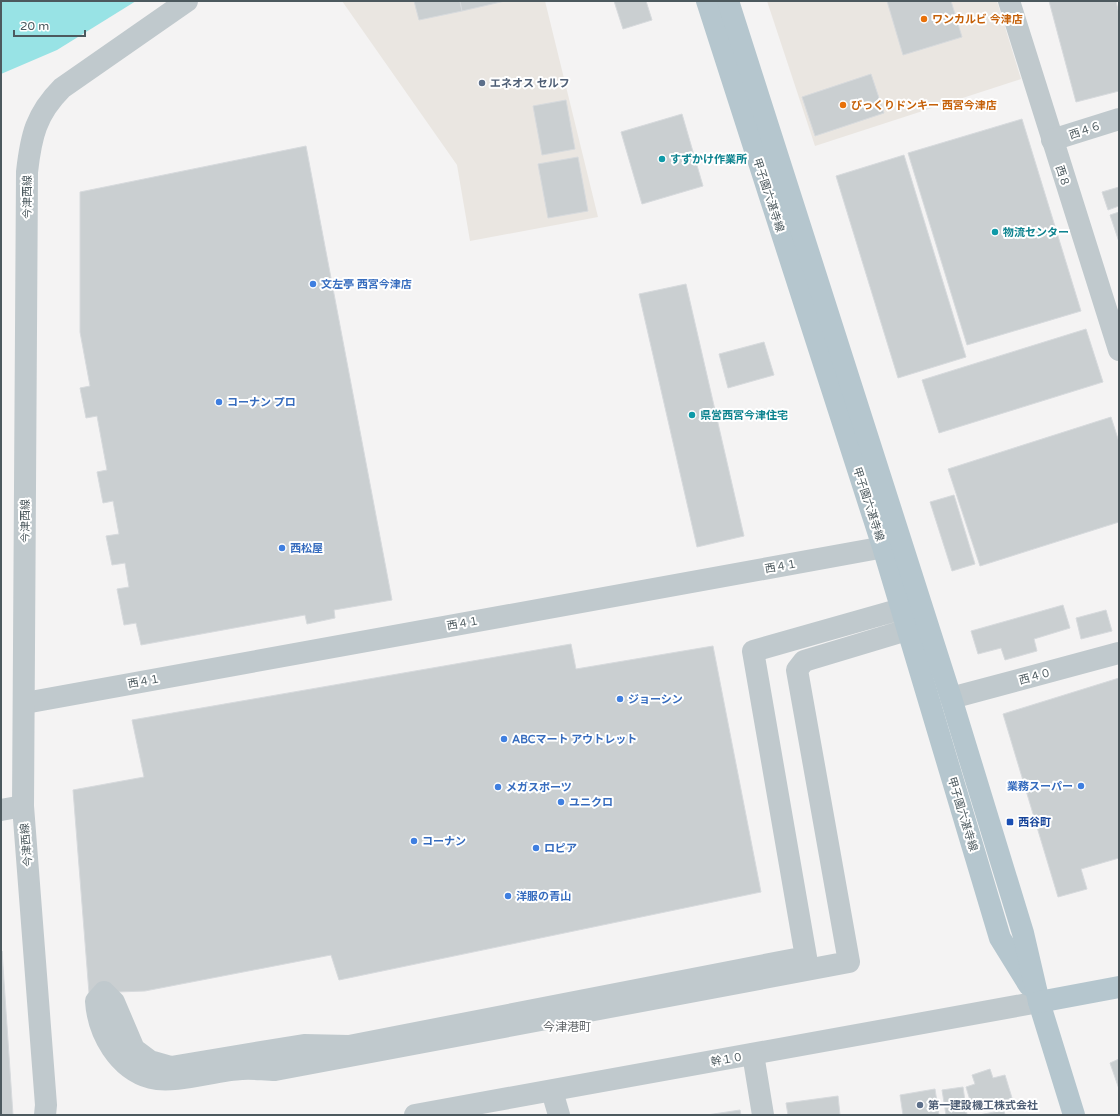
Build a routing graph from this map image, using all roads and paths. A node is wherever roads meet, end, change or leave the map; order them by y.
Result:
1 (187, 1) edge
2 (707, 1) edge
3 (728, 1) edge
4 (1009, 1) edge
5 (1119, 119) edge
6 (1052, 140) junction
7 (1119, 350) edge
8 (892, 546) junction
9 (901, 608) junction
10 (908, 630) junction
11 (1119, 654) edge
12 (951, 698) junction
13 (25, 703) junction
14 (23, 806) junction
15 (1, 810) edge
16 (1119, 986) edge
17 (1039, 1002) junction
18 (753, 1054) junction
19 (552, 1091) junction
20 (45, 1115) edge
21 (415, 1115) edge
22 (559, 1115) edge
23 (763, 1115) edge
24 (1074, 1115) edge

1 - 13 street, 今津西線
2 - 8 main road, 甲子園六湛寺線
3 - 8 main road, 甲子園六湛寺線
4 - 6 street, 西８
5 - 6 street, 西４６
6 - 7 street, 西８
8 - 9 main road, 甲子園六湛寺線
8 - 12 main road, 甲子園六湛寺線
8 - 13 street, 西４１
9 - 10 main road, 甲子園六湛寺線
9 - 10 street
10 - 17 main road, 甲子園六湛寺線
11 - 12 street, 西４０
12 - 17 main road, 甲子園六湛寺線
13 - 14 street, 今津西線
14 - 15 street
14 - 20 street, 今津西線
16 - 17 main road
17 - 18 street, 幹１０
17 - 24 main road, 甲子園六湛寺線
18 - 19 street, 幹１０
18 - 23 street
19 - 21 street, 幹１０
19 - 22 street

